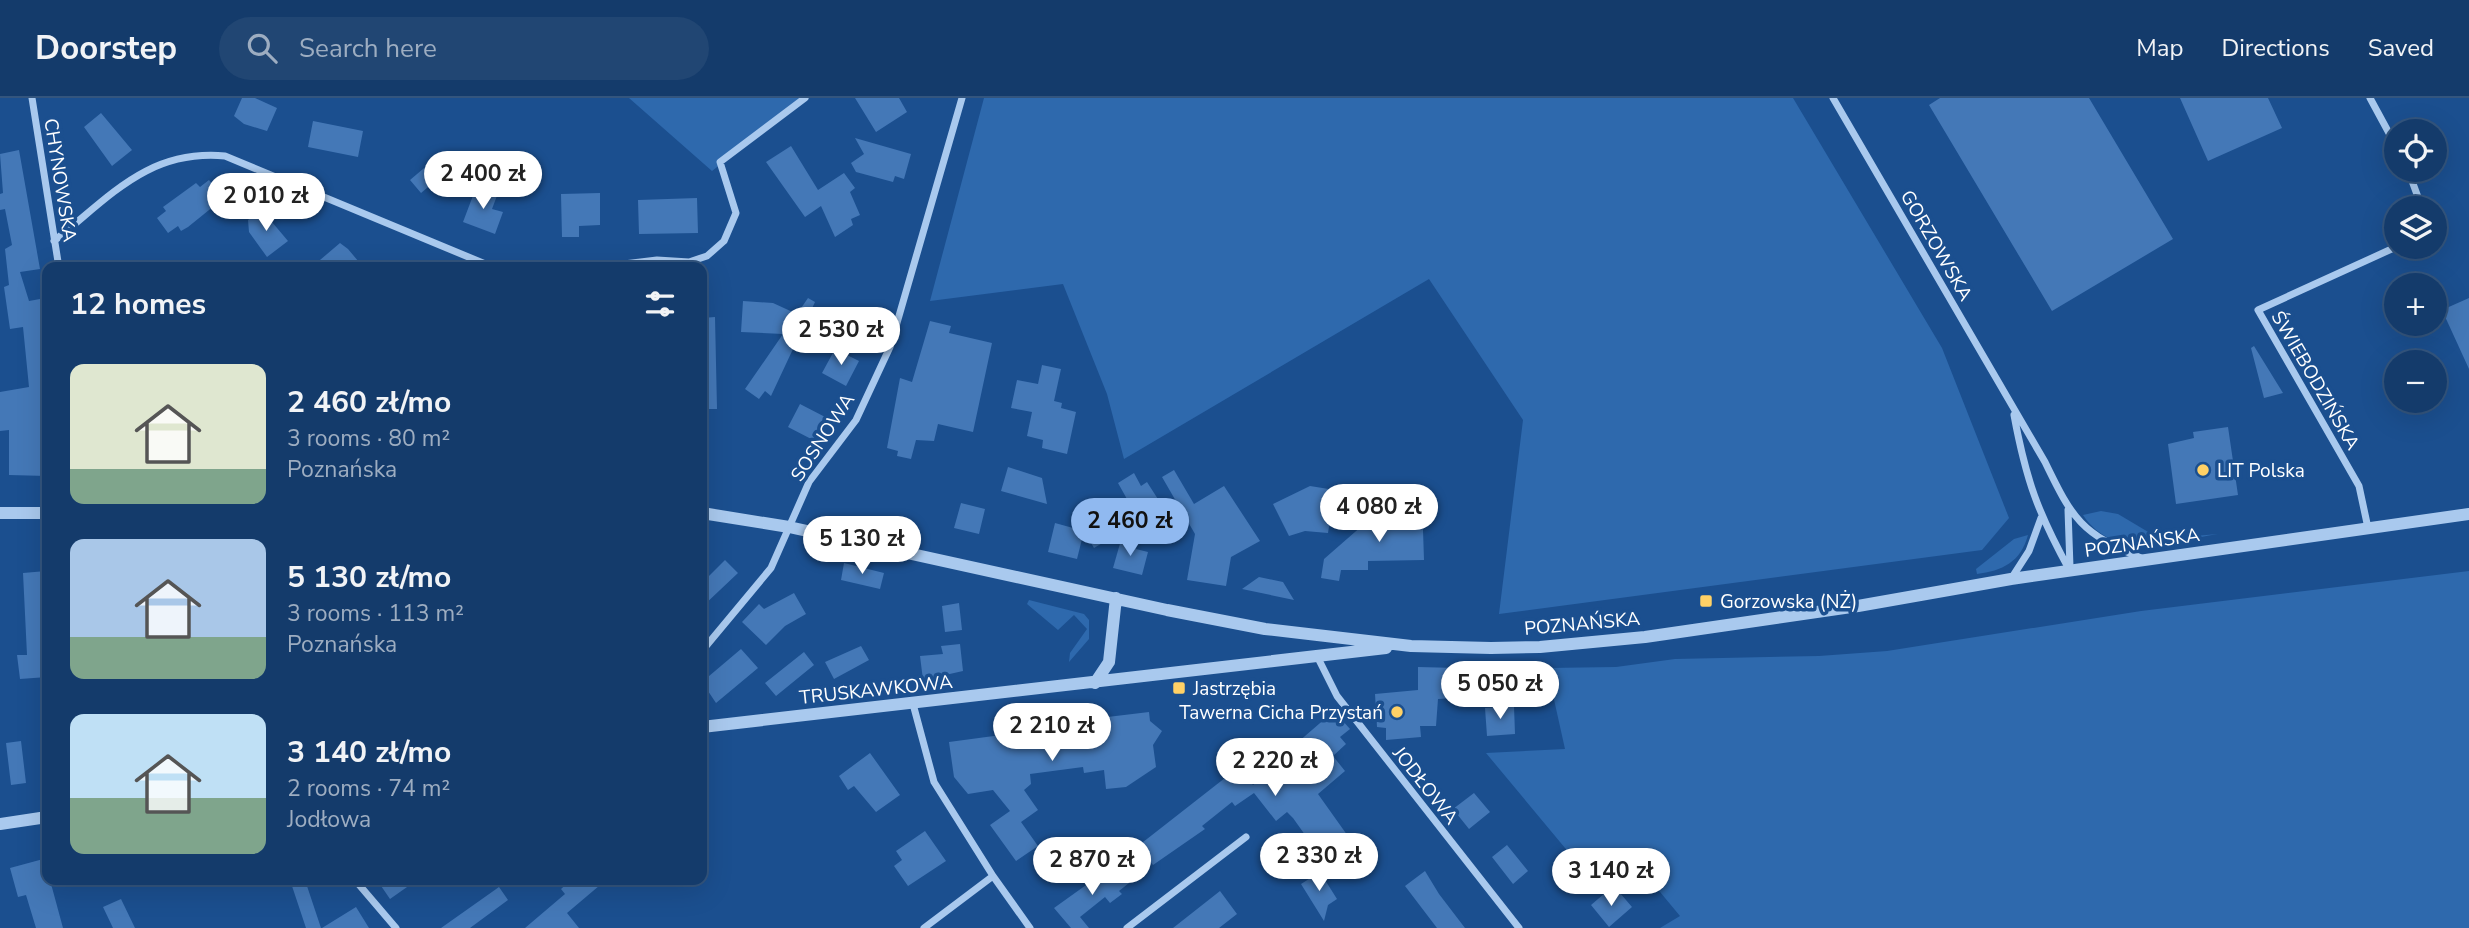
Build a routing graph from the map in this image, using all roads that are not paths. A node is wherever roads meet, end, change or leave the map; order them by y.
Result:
1 (32, 98) edge
2 (805, 98) edge
3 (962, 98) edge
4 (1833, 98) edge
5 (2370, 98) edge
6 (2384, 124) edge
7 (54, 241) junction
8 (2384, 252) edge
9 (58, 262) edge
10 (481, 262) edge
11 (640, 262) edge
12 (689, 262) edge
13 (689, 262) edge
14 (2013, 407) junction
15 (2068, 510) junction
16 (0, 513) edge
17 (42, 513) edge
18 (707, 514) edge
19 (2469, 514) edge
20 (2041, 518) junction
21 (789, 527) junction
22 (2368, 528) junction
23 (2148, 561) junction
24 (2070, 571) junction
25 (2011, 579) junction
26 (1116, 598) junction
27 (707, 645) edge
28 (1411, 646) junction
29 (1317, 656) junction
30 (1095, 684) junction
31 (913, 704) junction
32 (707, 726) edge
33 (42, 818) edge
34 (0, 824) edge
35 (1246, 836) dead end
36 (993, 876) junction
37 (359, 885) edge
38 (396, 928) edge
39 (924, 928) edge
40 (1030, 928) edge
41 (1126, 928) edge
42 (1518, 928) edge

1 - 7 street, CHYNOWSKA
2 - 13 street
3 - 21 street, SOSNOWA
4 - 14 street, GORZOWSKA
5 - 6 street
7 - 9 street, CHYNOWSKA
7 - 10 street
8 - 22 street, ŚWIEBODZIŃSKA
11 - 12 street
14 - 15 street, GORZOWSKA
14 - 20 street, GORZOWSKA
15 - 23 street, GORZOWSKA
15 - 24 street, GORZOWSKA
16 - 17 street
18 - 21 street, POZNAŃSKA
19 - 22 street, POZNAŃSKA
20 - 24 street, GORZOWSKA
20 - 25 street
21 - 26 street, POZNAŃSKA
21 - 27 street, SOSNOWA
22 - 23 street, POZNAŃSKA
23 - 24 street, POZNAŃSKA
24 - 25 street, POZNAŃSKA
25 - 28 street, POZNAŃSKA
26 - 28 street, POZNAŃSKA
26 - 30 street
28 - 29 street, TRUSKAWKOWA
29 - 30 street, TRUSKAWKOWA
29 - 42 street, JODŁOWA
30 - 31 street, TRUSKAWKOWA
31 - 32 street, TRUSKAWKOWA
31 - 36 street
33 - 34 street
35 - 41 street
36 - 39 street
36 - 40 street
37 - 38 street

